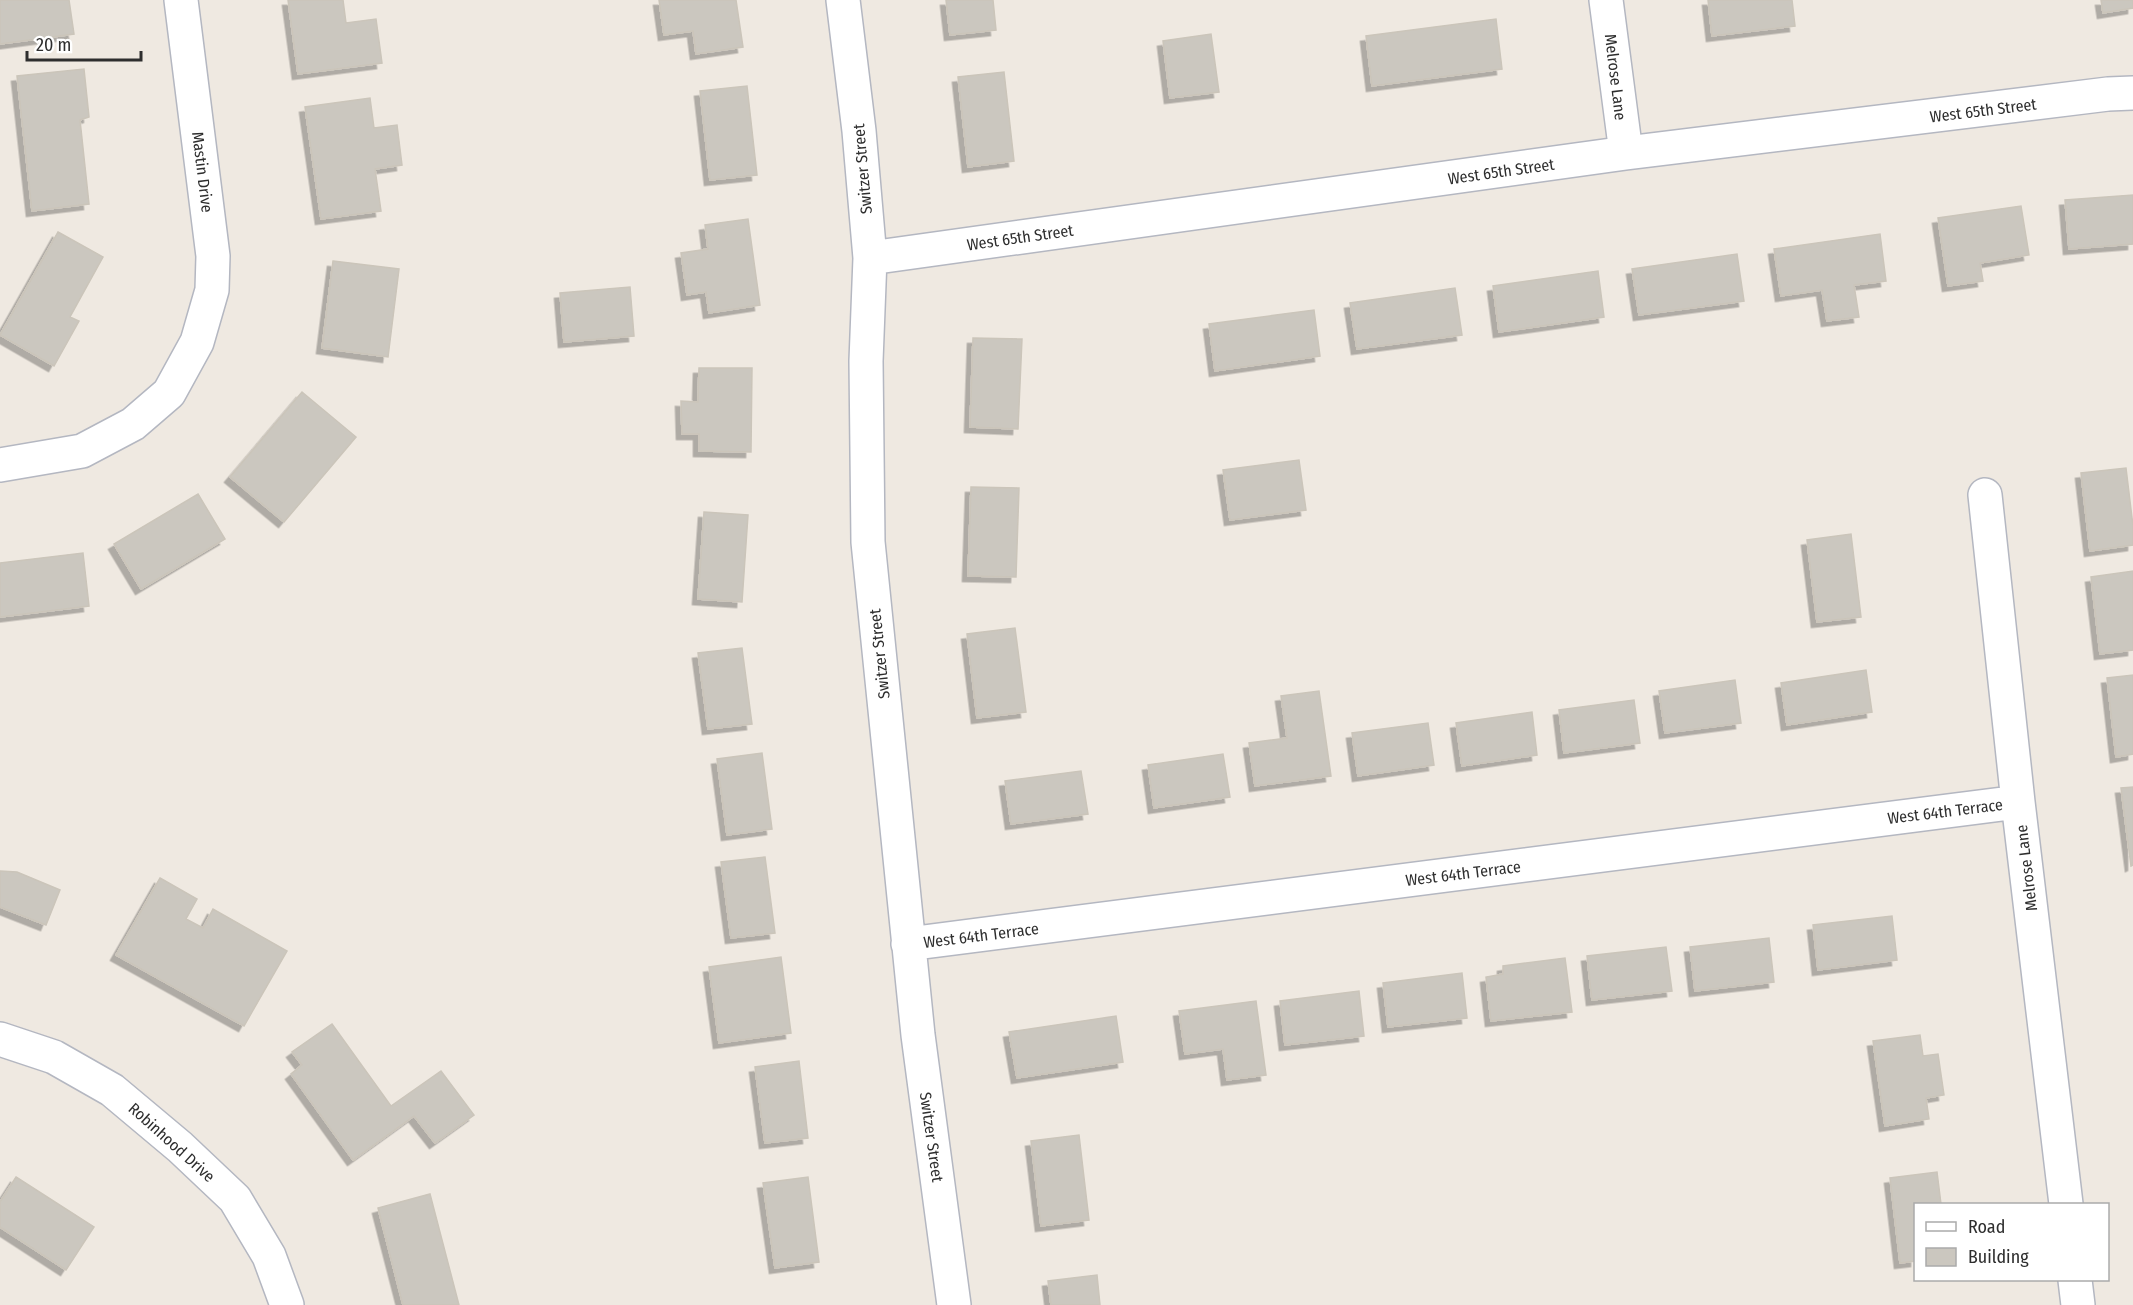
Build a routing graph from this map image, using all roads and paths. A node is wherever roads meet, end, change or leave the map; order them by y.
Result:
1 (181, 0) edge
2 (843, 0) edge
3 (1606, 0) edge
4 (2133, 93) edge
5 (1626, 153) junction
6 (870, 258) junction
7 (0, 465) edge
8 (1985, 495) dead end
9 (2018, 802) junction
10 (908, 944) junction
11 (0, 1040) edge
12 (2066, 1203) edge
13 (2075, 1281) edge
14 (287, 1305) edge
15 (954, 1305) edge
16 (2078, 1305) edge

1 - 7 street, Mastin Drive
2 - 6 street, Switzer Street
3 - 5 street, Melrose Lane
4 - 5 street, West 65th Street
5 - 6 street, West 65th Street
6 - 10 street, Switzer Street
8 - 9 street, Melrose Lane
9 - 10 street, West 64th Terrace
9 - 12 street, Melrose Lane
10 - 15 street, Switzer Street
11 - 14 street, Robinhood Drive
13 - 16 street

